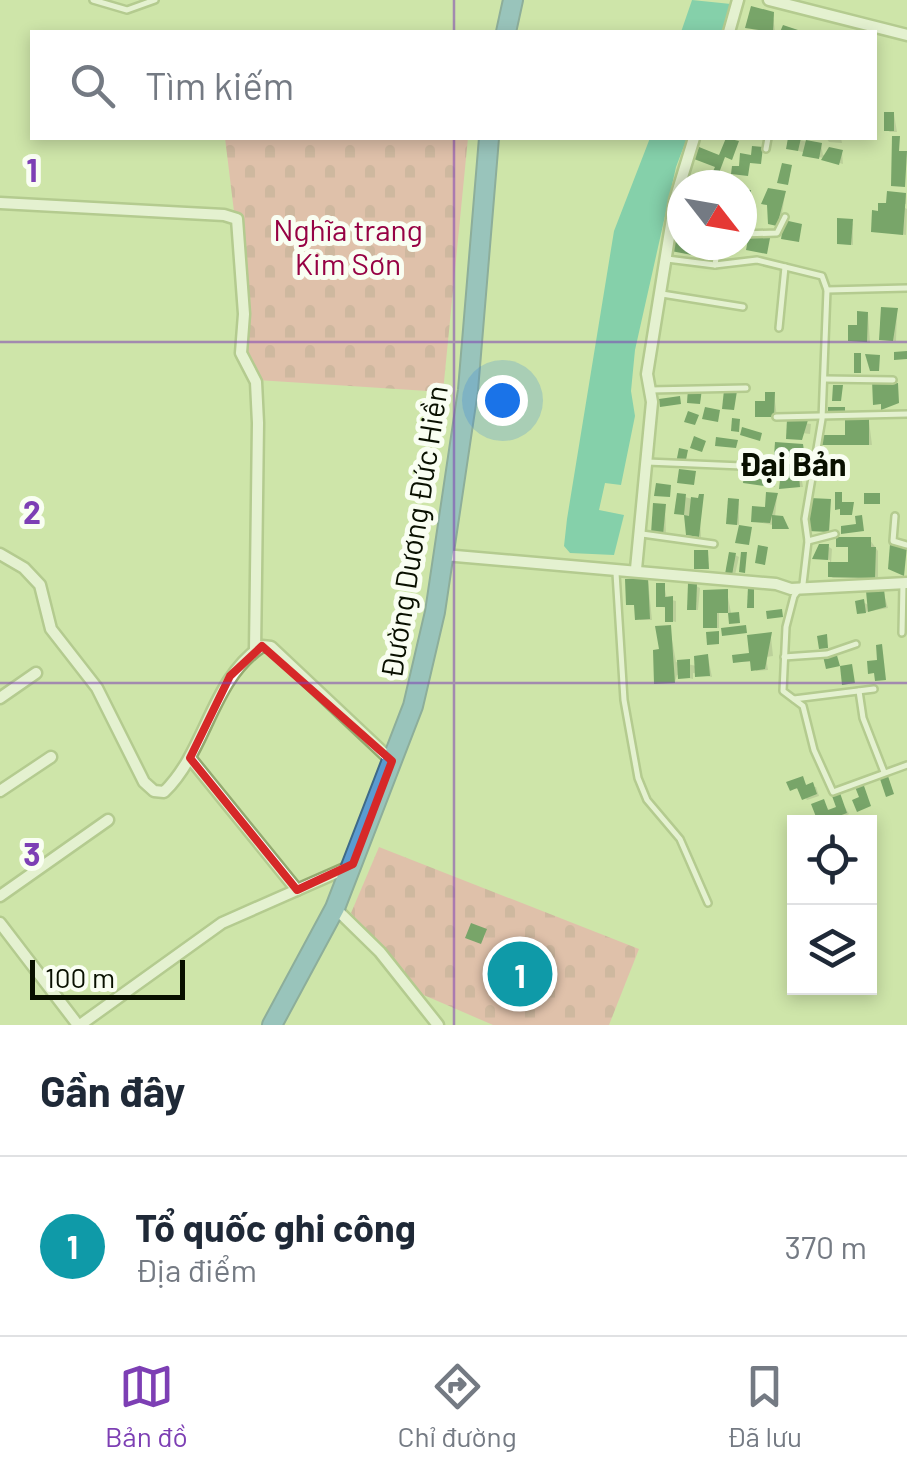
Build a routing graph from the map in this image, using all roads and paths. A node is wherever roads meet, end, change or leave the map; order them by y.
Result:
1 (93, 0) edge
2 (155, 0) edge
3 (511, 0) edge
4 (738, 0) edge
5 (769, 0) edge
6 (506, 30) edge
7 (730, 30) edge
8 (907, 35) edge
9 (488, 140) edge
10 (693, 140) edge
11 (768, 140) edge
12 (766, 148) dead end
13 (684, 170) edge
14 (0, 203) edge
15 (785, 217) dead end
16 (757, 234) edge
17 (667, 260) joint
18 (716, 260) edge
19 (716, 264) junction
20 (785, 267) junction
21 (907, 288) edge
22 (827, 290) junction
23 (660, 294) junction
24 (743, 307) dead end
25 (779, 328) dead end
26 (825, 379) junction
27 (893, 380) dead end
28 (746, 388) dead end
29 (650, 390) junction
30 (907, 414) edge
31 (776, 417) dead end
32 (822, 419) junction
33 (644, 462) junction
34 (742, 466) dead end
35 (895, 516) dead end
36 (639, 534) junction
37 (835, 534) dead end
38 (808, 540) junction
39 (714, 544) dead end
40 (907, 545) edge
41 (0, 554) edge
42 (444, 554) junction
43 (616, 570) junction
44 (636, 570) junction
45 (905, 583) edge
46 (801, 587) junction
47 (902, 633) dead end
48 (856, 644) dead end
49 (255, 651) junction
50 (784, 657) junction
51 (36, 673) dead end
52 (874, 688) dead end
53 (859, 691) junction
54 (0, 698) edge
55 (794, 699) junction
56 (52, 757) dead end
57 (190, 758) junction
58 (392, 760) junction
59 (907, 765) edge
60 (884, 772) junction
61 (0, 791) edge
62 (108, 820) dead end
63 (353, 864) junction
64 (297, 890) junction
65 (0, 896) edge
66 (708, 903) dead end
67 (334, 908) junction
68 (0, 923) edge
69 (79, 1025) edge
70 (272, 1025) edge
71 (438, 1025) edge

1 - 2 lane
3 - 6 highway
4 - 7 street
5 - 8 street
9 - 42 highway, Đường Dương Đức Hiền
10 - 13 street
11 - 12 lane
14 - 49 street
15 - 16 lane
17 - 19 lane
17 - 23 street
18 - 19 lane
19 - 20 lane
20 - 22 lane
20 - 25 lane
21 - 22 lane
22 - 26 lane
23 - 24 lane
23 - 29 street
26 - 27 lane
26 - 32 lane
28 - 29 lane
29 - 33 street
30 - 32 lane
31 - 32 lane
32 - 38 lane
33 - 34 lane
33 - 36 street
35 - 40 lane
36 - 39 lane
36 - 44 street
37 - 38 lane
38 - 46 lane
41 - 57 street
42 - 43 street
42 - 58 highway, Đường Dương Đức Hiền
43 - 44 street
43 - 66 lane
44 - 46 street
45 - 46 street
45 - 47 lane
46 - 50 lane
48 - 50 lane
49 - 57 street
49 - 58 street
50 - 55 lane
51 - 54 street
52 - 53 lane
53 - 55 lane
53 - 60 lane
55 - 60 lane
56 - 61 street
57 - 64 street
58 - 63 highway, Đường Dương Đức Hiền
59 - 60 lane
62 - 65 street
63 - 64 street
63 - 67 highway, Đường Dương Đức Hiền
64 - 69 street
67 - 70 highway, Đường Dương Đức Hiền
67 - 71 street
68 - 69 street

